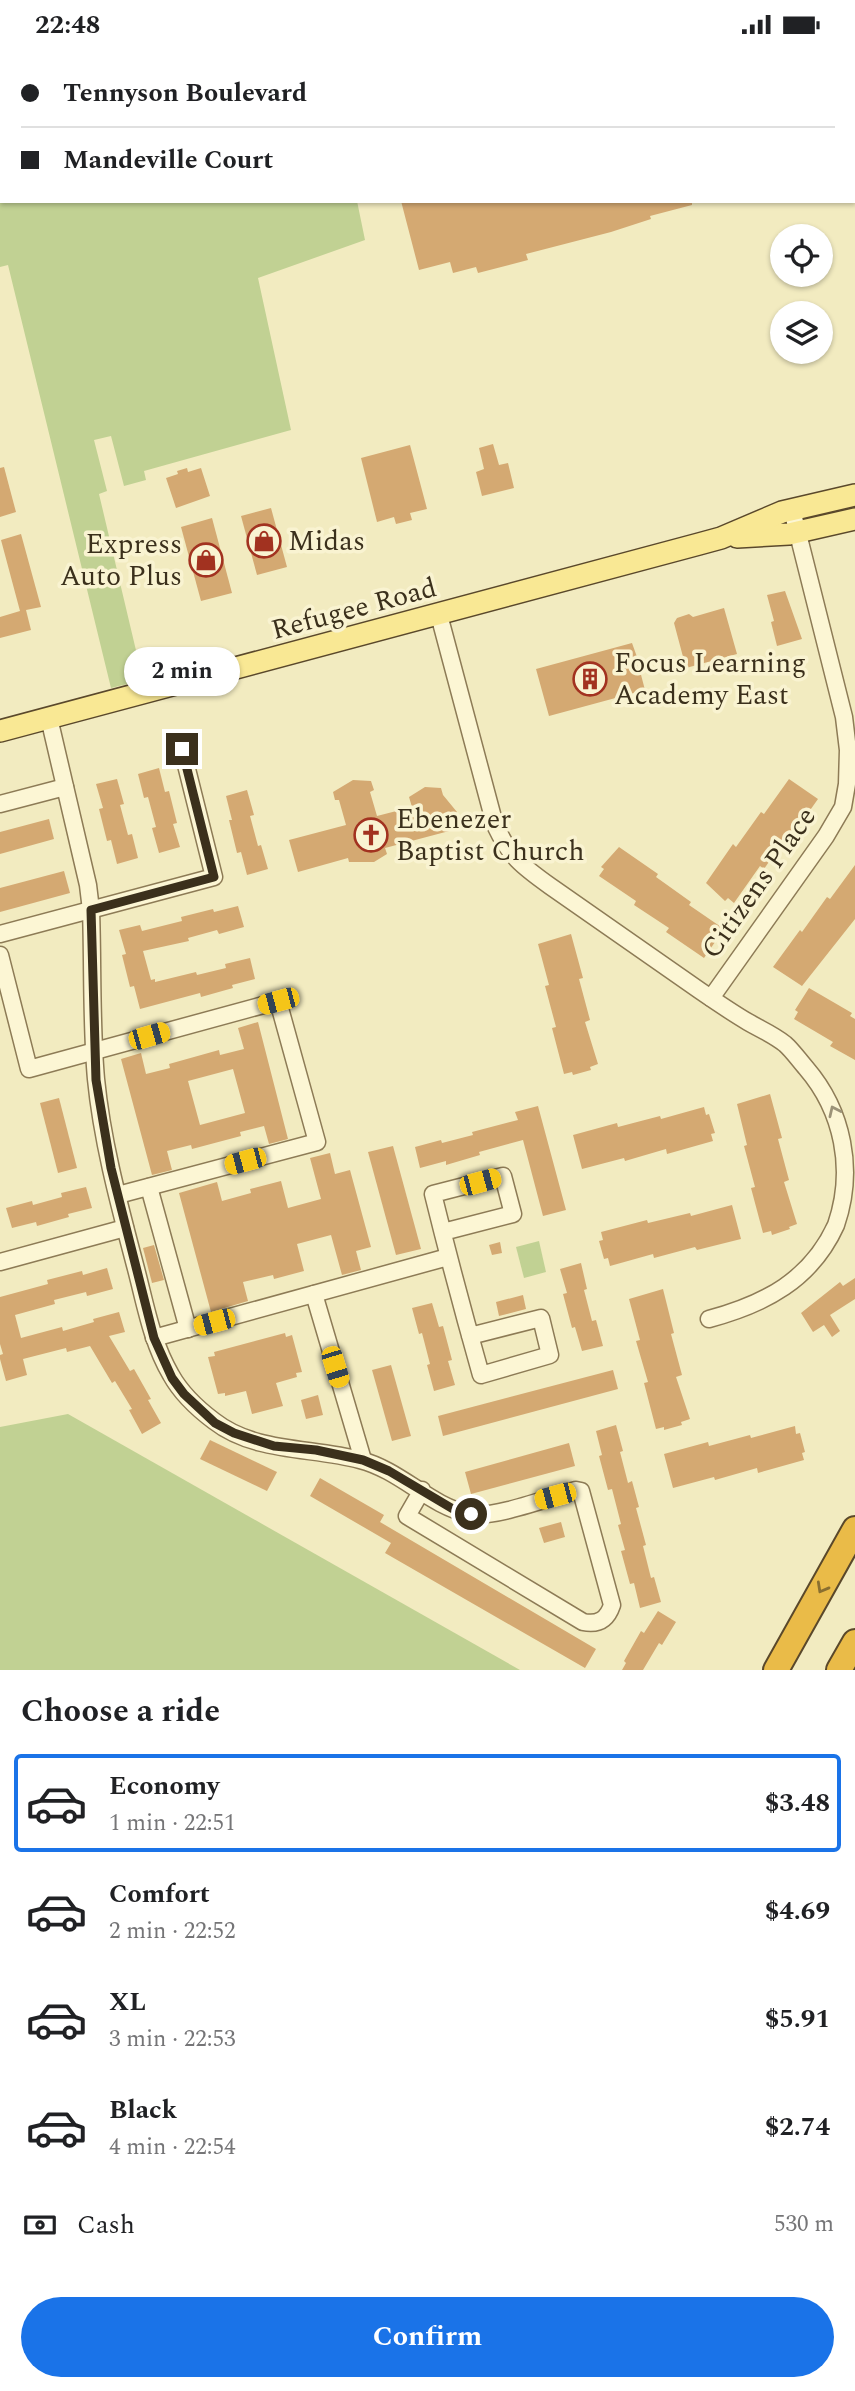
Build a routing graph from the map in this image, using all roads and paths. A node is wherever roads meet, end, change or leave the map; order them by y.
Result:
1 (855, 495) edge
2 (792, 510) junction
3 (855, 519) edge
4 (797, 532) junction
5 (721, 538) junction
6 (439, 615) junction
7 (49, 718) junction
8 (0, 731) edge
9 (182, 749) dead end
10 (65, 786) junction
11 (0, 804) edge
12 (91, 910) junction
13 (0, 934) edge
14 (0, 955) edge
15 (711, 998) junction
16 (96, 1051) junction
17 (149, 1187) junction
18 (118, 1195) junction
19 (125, 1228) junction
20 (443, 1232) junction
21 (448, 1257) junction
22 (0, 1262) edge
23 (314, 1294) junction
24 (709, 1319) dead end
25 (188, 1329) junction
26 (470, 1336) junction
27 (154, 1338) junction
28 (363, 1460) junction
29 (422, 1490) junction
30 (855, 1529) edge
31 (855, 1643) edge
32 (776, 1670) edge
33 (839, 1670) edge

1 - 2 main road, Refugee Road
2 - 4 street, Citizens Place
2 - 5 main road, Refugee Road
3 - 4 main road, Refugee Road
4 - 5 main road, Refugee Road
4 - 15 street, Citizens Place
5 - 6 main road, Refugee Road
6 - 7 main road, Refugee Road
6 - 15 street, Citizens Place
7 - 8 main road, Refugee Road
7 - 10 street
9 - 12 street
10 - 11 street
10 - 12 street
12 - 13 street
12 - 16 street
14 - 16 street
24 -> 15 street, Citizens Place
16 - 17 street
16 - 18 street
17 - 18 street
17 - 25 street
18 - 19 street
19 - 22 street
19 - 27 street
20 - 20 street
20 - 21 street
21 - 23 street
21 - 26 street
23 - 25 street
23 - 28 street
25 - 27 street
26 - 26 street
27 - 28 street
28 - 29 street
29 - 29 street
30 -> 32 highway
31 - 33 highway

